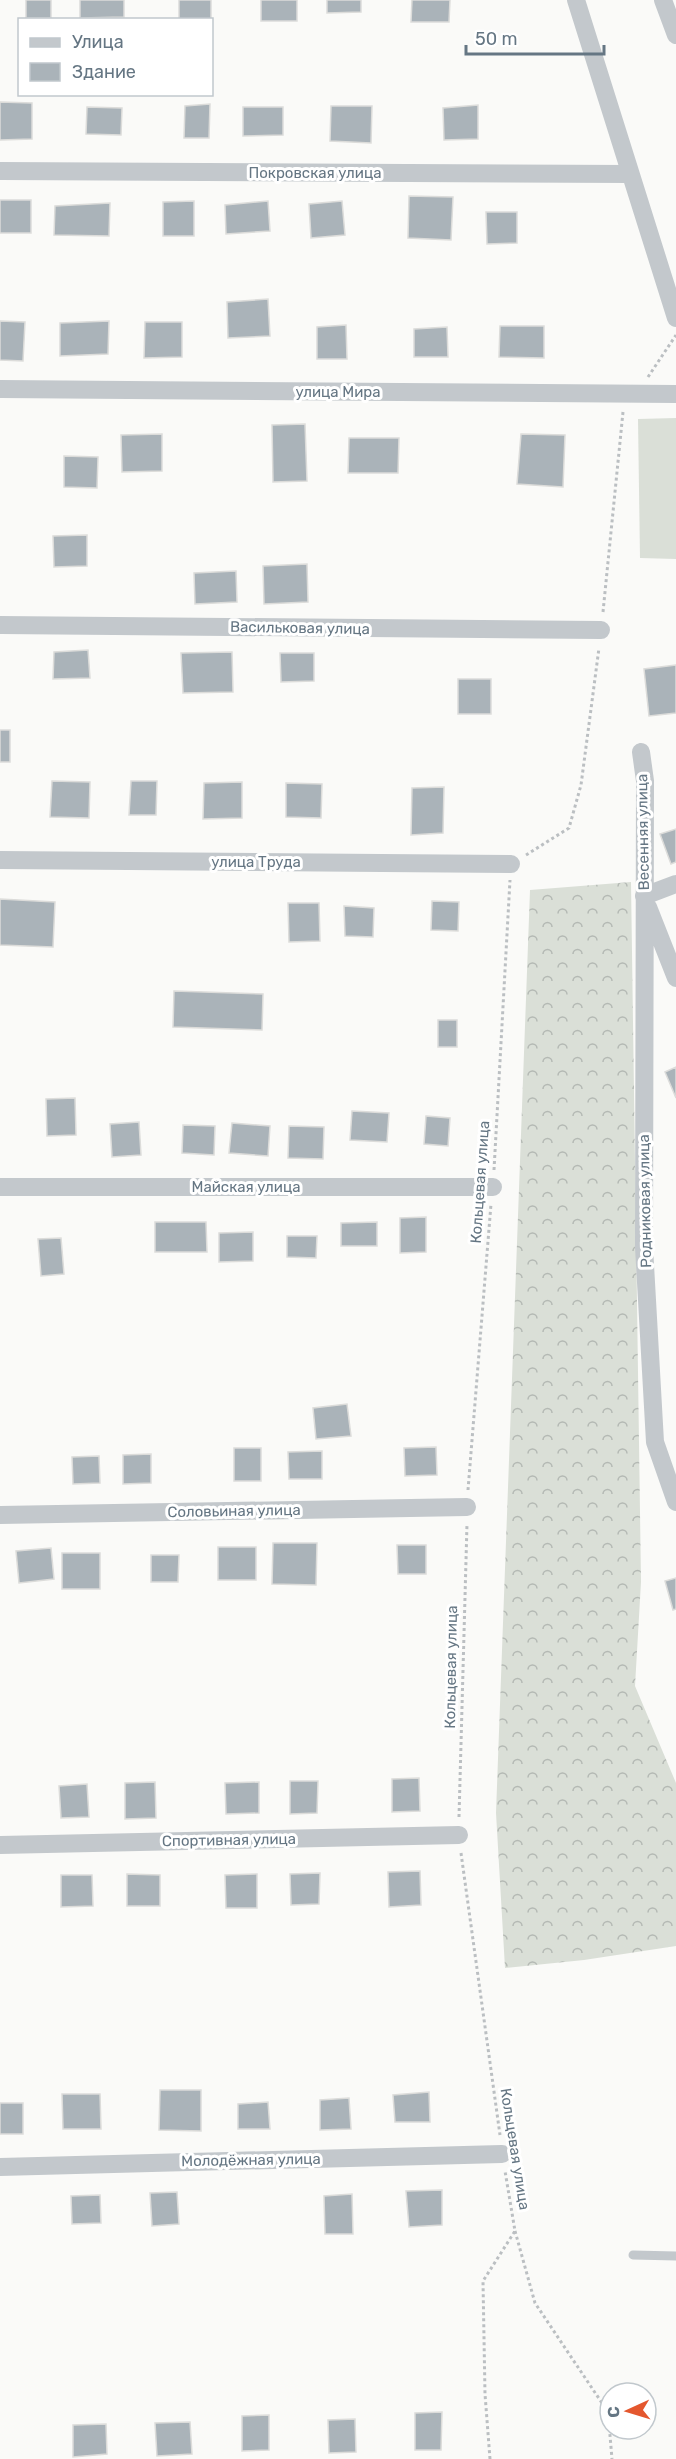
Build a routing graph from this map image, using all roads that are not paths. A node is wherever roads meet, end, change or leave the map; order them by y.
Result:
1 (576, 0) edge
2 (663, 0) edge
3 (676, 35) edge
4 (0, 171) edge
5 (630, 174) junction
6 (676, 318) edge
7 (0, 389) edge
8 (676, 394) edge
9 (0, 625) edge
10 (601, 630) dead end
11 (640, 752) dead end
12 (0, 860) edge
13 (511, 864) road end
14 (676, 884) edge
15 (644, 896) junction
16 (676, 978) edge
17 (0, 1187) edge
18 (493, 1187) road end
19 (675, 1499) edge
20 (467, 1507) road end
21 (0, 1515) edge
22 (459, 1835) road end
23 (0, 1845) edge
24 (502, 2154) road end
25 (0, 2167) edge
26 (633, 2255) dead end
27 (676, 2256) edge

1 - 5 street
2 - 3 street
4 - 5 street, Покровская улица
5 - 6 street
7 - 8 street, улица Мира
9 - 10 street, Васильковая улица
11 - 15 street, Весенняя улица
12 - 13 street, улица Труда
14 - 15 street
15 - 16 street, Весенняя улица
15 - 19 street, Родниковая улица
17 - 18 street, Майская улица
20 - 21 street, Соловьиная улица
22 - 23 street, Спортивная улица
24 - 25 street, Молодёжная улица
26 - 27 lane

